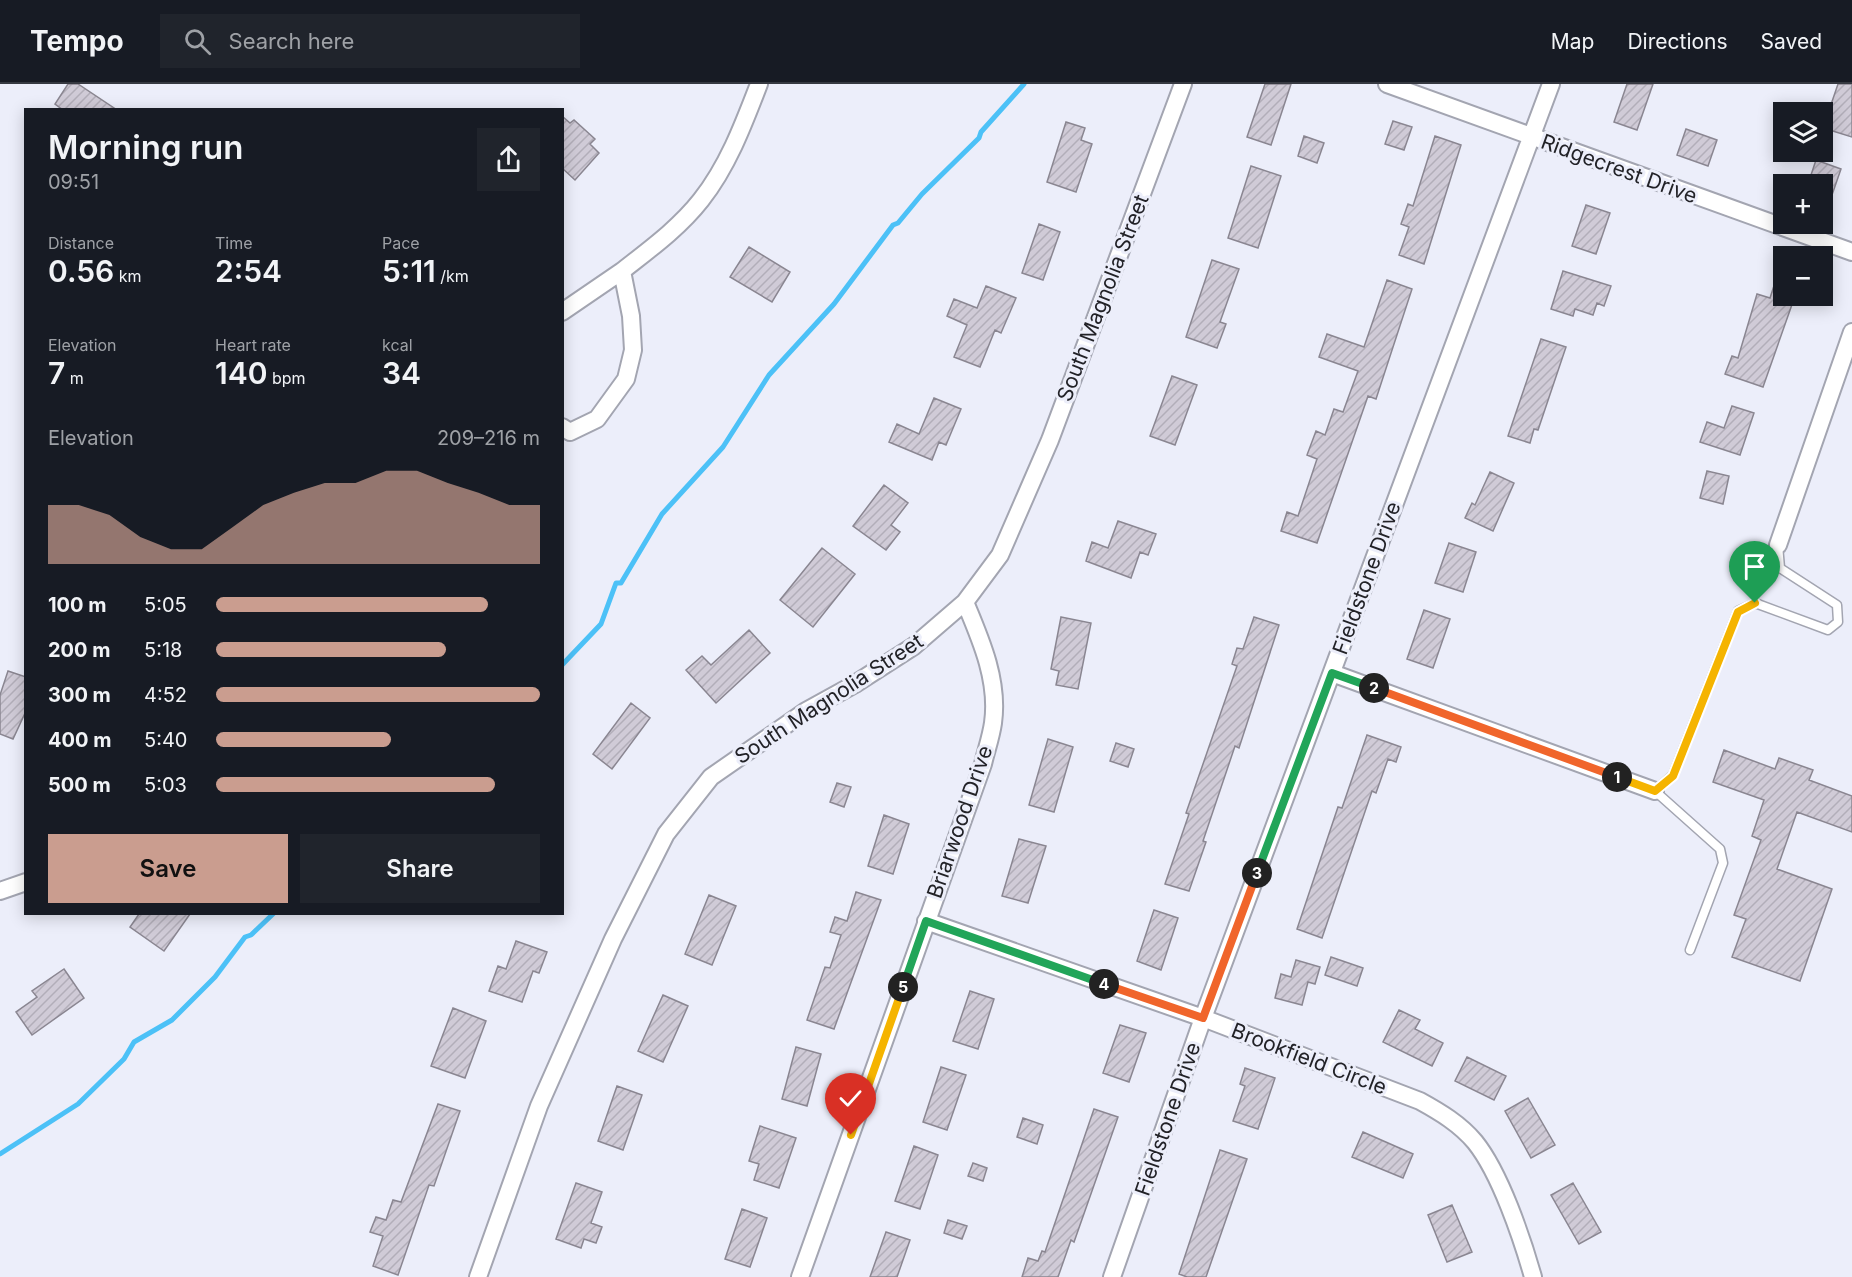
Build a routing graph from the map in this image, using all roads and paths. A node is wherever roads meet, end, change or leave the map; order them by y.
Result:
1 (759, 84) edge
2 (1183, 84) edge
3 (1387, 84) edge
4 (1551, 84) edge
5 (1531, 137) junction
6 (1852, 252) edge
7 (622, 271) junction
8 (564, 311) edge
9 (1852, 332) edge
10 (564, 428) edge
11 (1778, 545) joint
12 (965, 602) junction
13 (1332, 673) junction
14 (1655, 791) junction
15 (24, 883) edge
16 (0, 891) edge
17 (926, 921) junction
18 (1690, 950) dead end
19 (1203, 1018) junction
20 (478, 1277) edge
21 (800, 1277) edge
22 (1112, 1277) edge
23 (1533, 1277) edge

1 - 7 street
2 - 12 street, South Magnolia Street
3 - 5 street, Ridgecrest Drive
4 - 5 street, Fieldstone Drive
5 - 6 street, Ridgecrest Drive
5 - 13 street, Fieldstone Drive
7 - 8 street
7 - 10 street
9 - 11 street
11 - 14 lane
12 - 17 street, Briarwood Drive
12 - 20 street, South Magnolia Street
13 - 14 street
13 - 19 street, Fieldstone Drive
14 - 18 lane
15 - 16 street
17 - 19 street, Brookfield Circle
17 - 21 street, Briarwood Drive
19 - 22 street, Fieldstone Drive
19 - 23 street, Brookfield Circle

